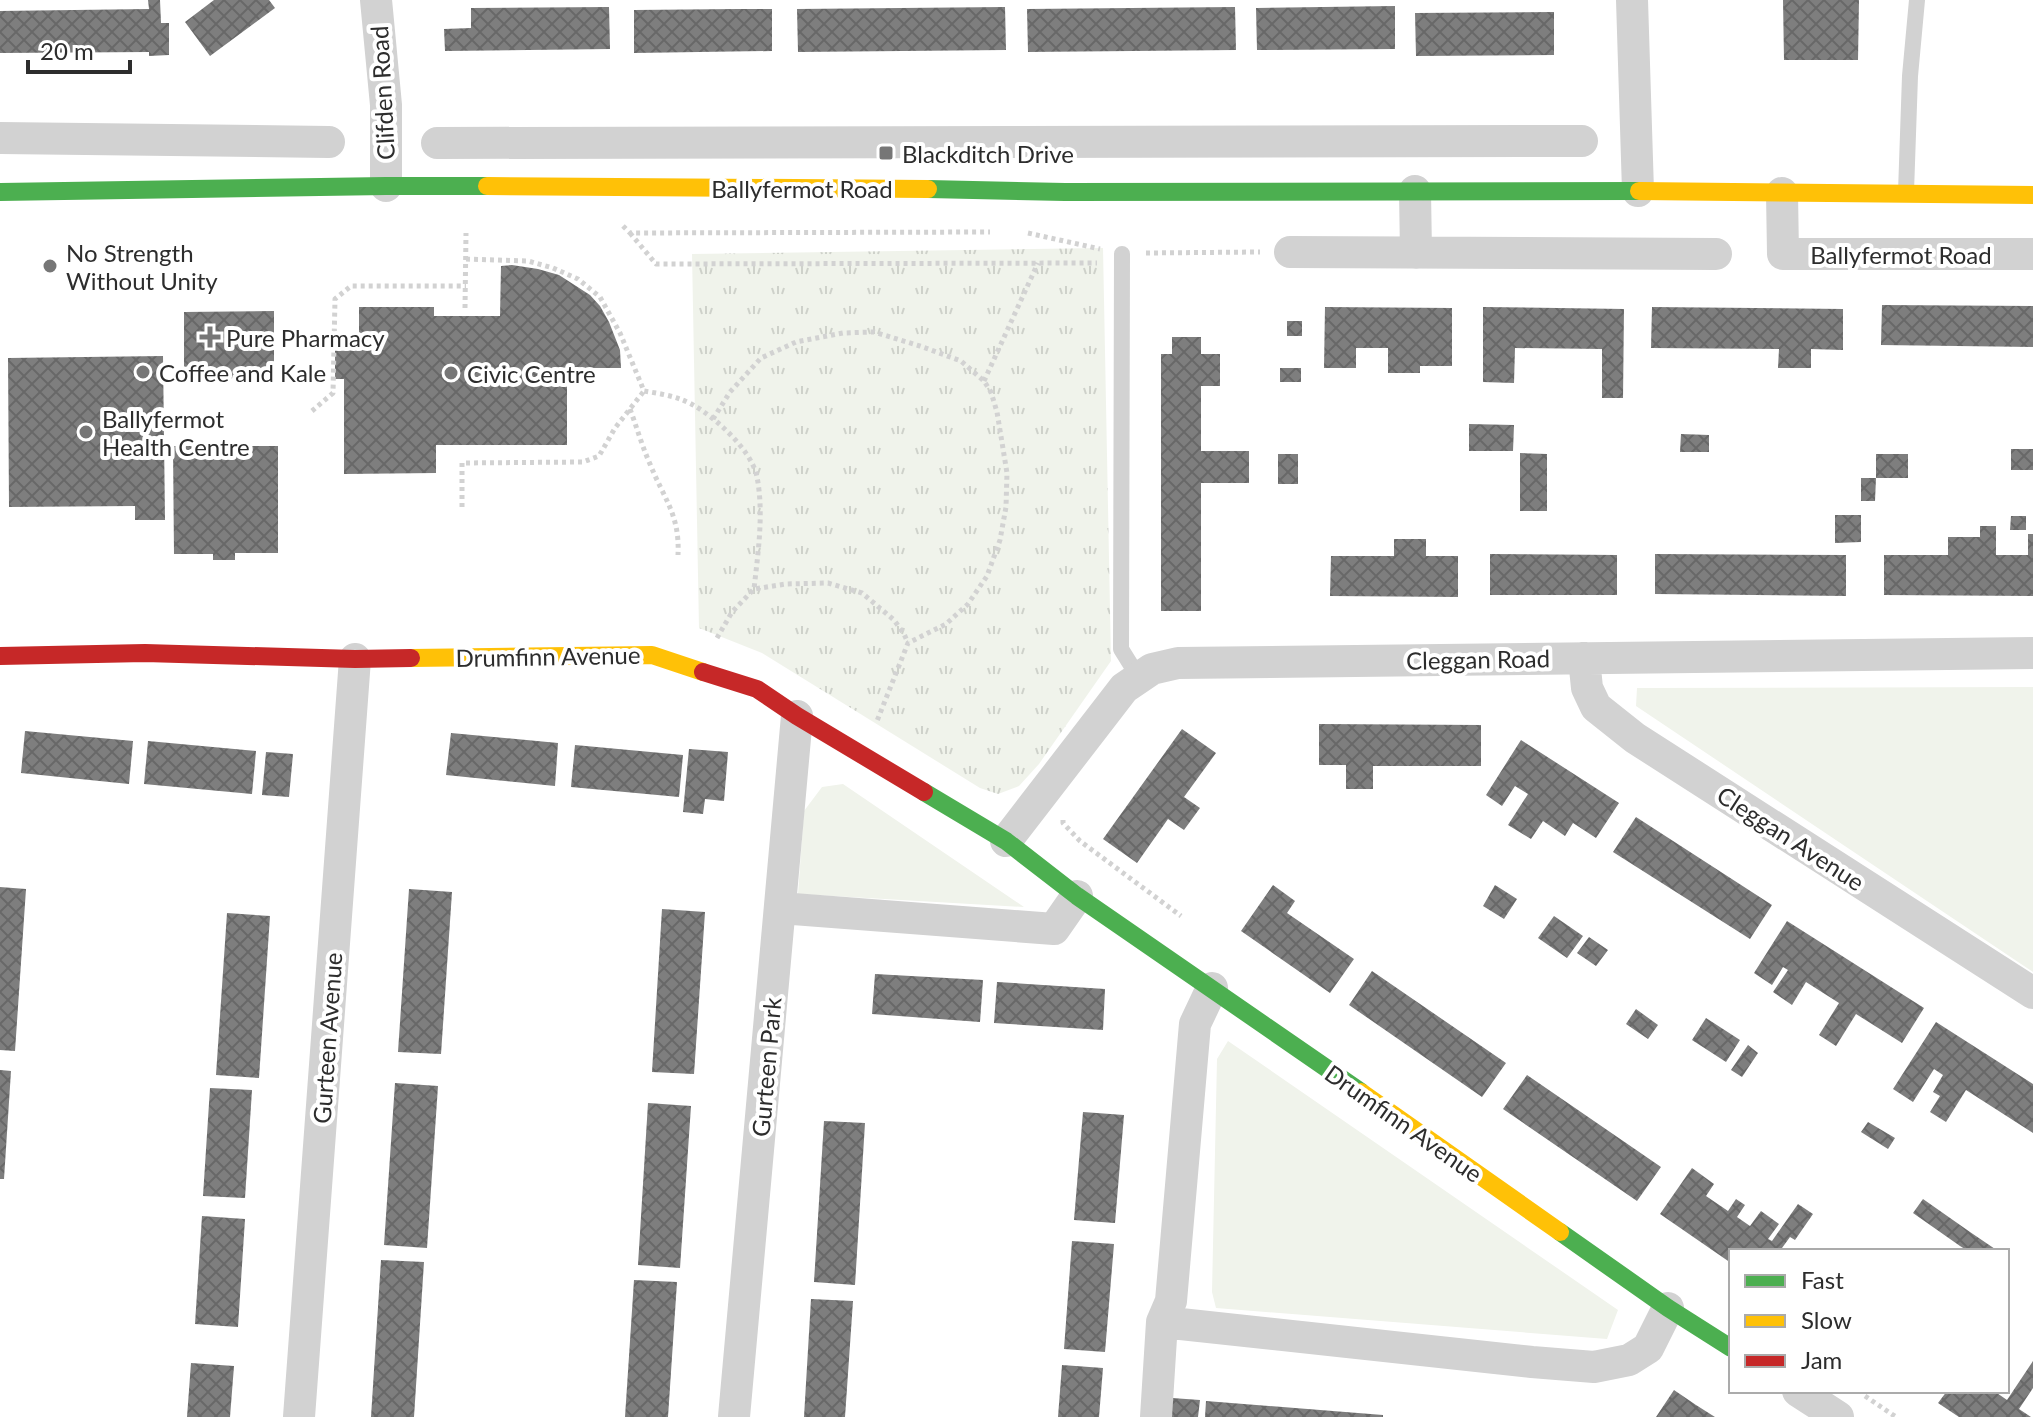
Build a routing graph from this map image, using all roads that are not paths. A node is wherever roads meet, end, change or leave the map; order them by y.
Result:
1 (376, 0) edge
2 (1632, 0) edge
3 (1917, 0) edge
4 (0, 138) edge
5 (107, 139) junction
6 (1051, 141) junction
7 (1507, 141) junction
8 (1582, 141) dead end
9 (329, 142) dead end
10 (551, 142) junction
11 (437, 143) dead end
12 (386, 186) junction
13 (552, 187) junction
14 (109, 191) junction
15 (1415, 191) junction
16 (1508, 191) junction
17 (1638, 191) junction
18 (0, 192) edge
19 (1052, 192) junction
20 (1782, 193) junction
21 (1906, 193) junction
22 (2033, 195) edge
23 (1290, 252) road end
24 (1416, 253) junction
25 (1122, 254) road end
26 (1716, 254) dead end
27 (2033, 254) edge
28 (2033, 653) edge
29 (0, 656) edge
30 (1584, 658) junction
31 (355, 659) junction
32 (1139, 678) junction
33 (797, 716) junction
34 (1006, 841) junction
35 (1077, 896) junction
36 (780, 908) junction
37 (1212, 988) junction
38 (2033, 993) edge
39 (1668, 1308) junction
40 (1162, 1322) junction
41 (1729, 1347) edge
42 (1801, 1393) edge
43 (299, 1417) edge
44 (734, 1417) edge
45 (1156, 1417) edge
46 (1838, 1417) edge

1 - 12 street, Clifden Road
2 - 17 street
3 - 21 lane
4 - 5 street
5 - 9 street
5 - 14 street
6 - 7 street, Ballyfermot Road
6 - 10 street, Ballyfermot Road
6 - 19 street
7 - 8 street, Ballyfermot Road
7 - 16 street
10 - 11 street, Ballyfermot Road
10 - 13 street
12 - 13 main road, Ballyfermot Road
12 - 14 main road, Ballyfermot Road
13 - 19 main road, Ballyfermot Road
14 - 18 main road, Ballyfermot Road
15 - 16 main road, Ballyfermot Road
15 - 19 main road, Ballyfermot Road
15 - 24 street
16 - 17 main road, Ballyfermot Road
17 - 20 main road, Ballyfermot Road
20 - 21 main road, Ballyfermot Road
20 - 27 street, Ballyfermot Road
21 - 22 main road, Ballyfermot Road
23 - 24 street
24 - 26 street
25 - 32 lane
28 - 30 street, Cleggan Road
29 - 31 main road, Drumfinn Avenue
30 - 32 street, Cleggan Road
30 - 38 street, Cleggan Avenue
31 - 33 main road, Drumfinn Avenue
31 - 43 street, Gurteen Avenue
32 - 34 street, Cleggan Road
33 - 34 main road, Drumfinn Avenue
33 - 36 street, Gurteen Park
34 - 35 main road, Drumfinn Avenue
35 - 36 street
35 - 37 main road, Drumfinn Avenue
36 - 44 street, Gurteen Park
37 - 39 main road, Drumfinn Avenue
37 - 40 street
39 - 40 street
39 - 41 main road, Drumfinn Avenue
40 - 45 street
42 - 46 street

